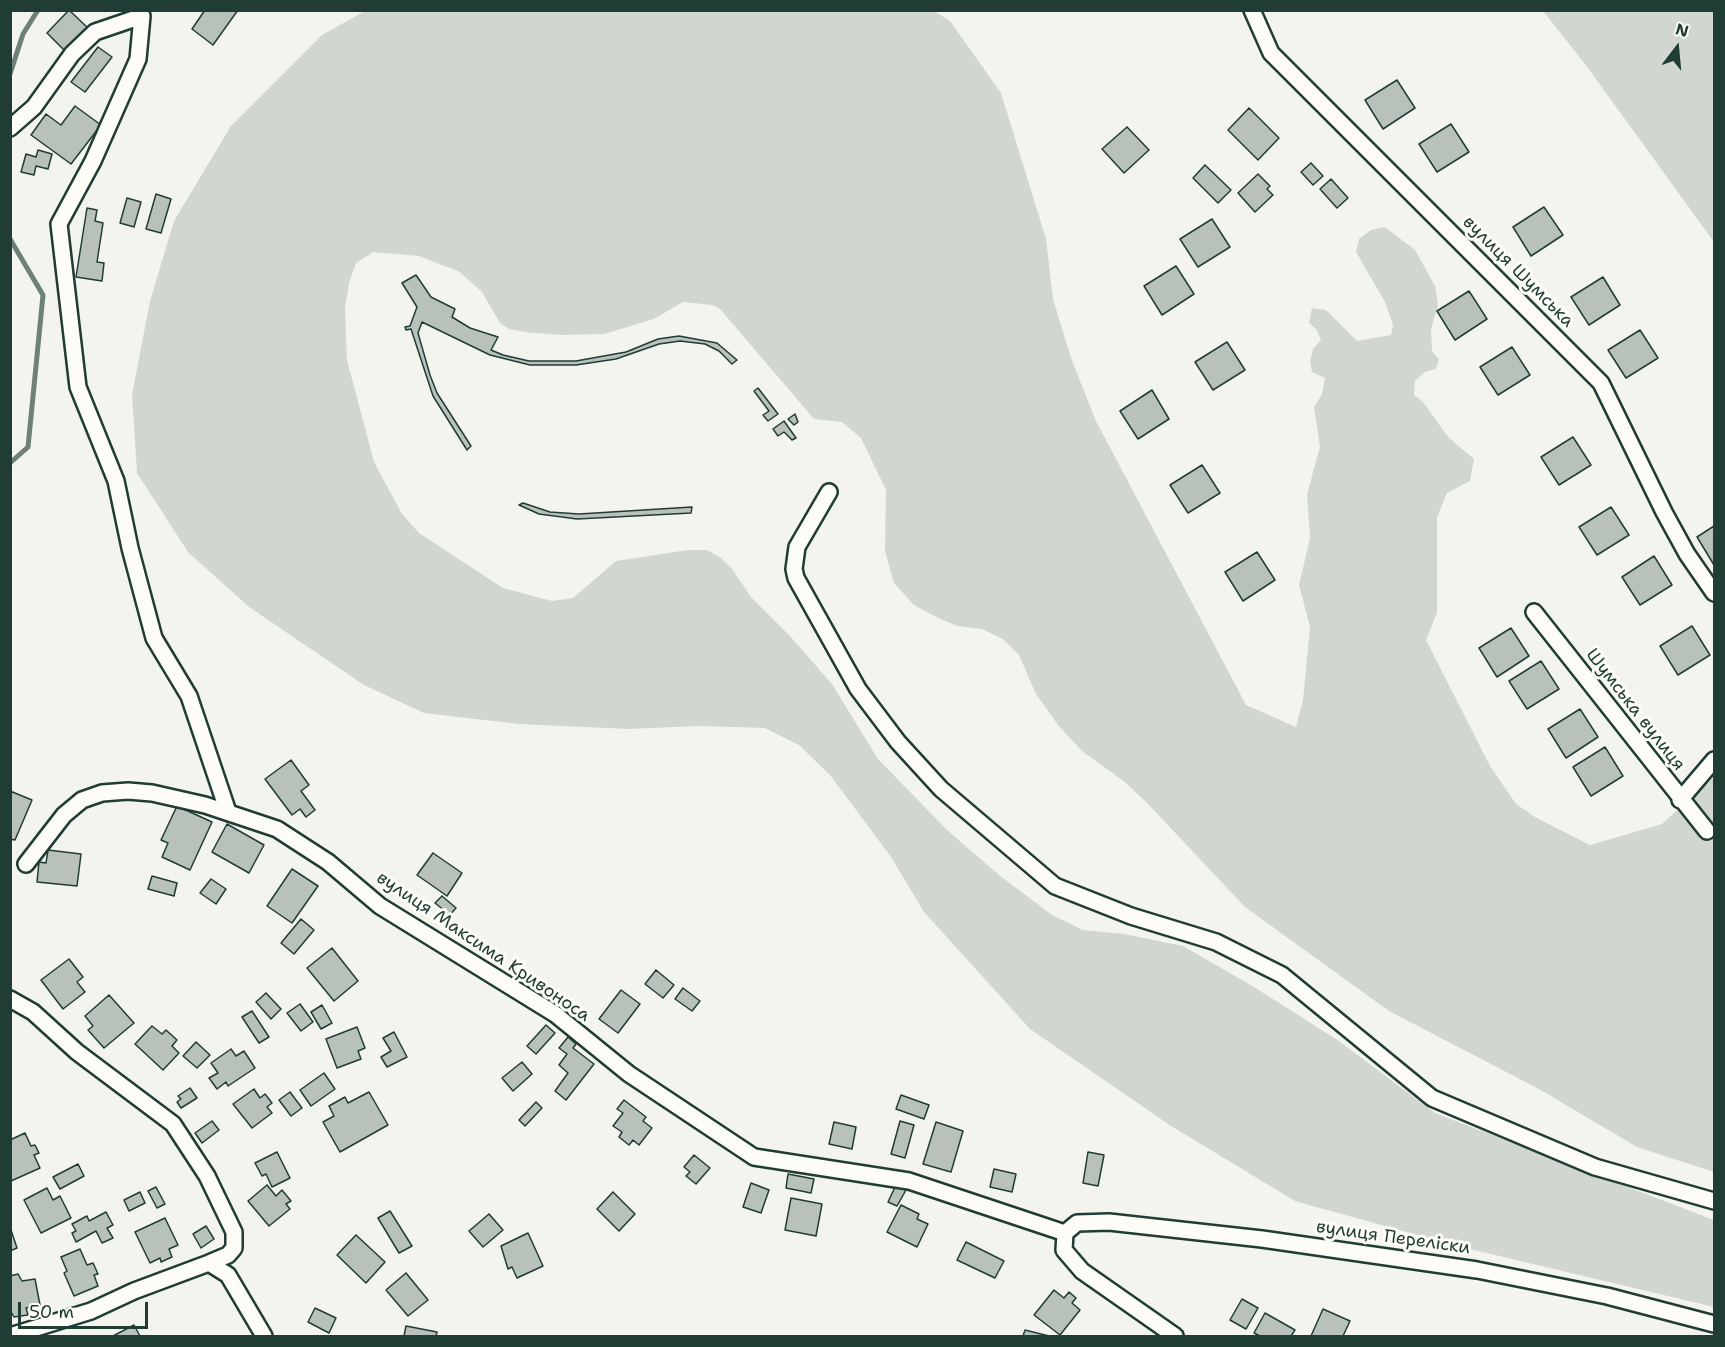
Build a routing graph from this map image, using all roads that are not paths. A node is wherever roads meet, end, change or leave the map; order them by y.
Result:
1 (1251, 10) edge
2 (10, 128) edge
3 (829, 492) dead end
4 (1714, 593) edge
5 (1534, 612) dead end
6 (1714, 760) edge
7 (1680, 800) junction
8 (228, 812) junction
9 (1707, 831) dead end
10 (26, 864) dead end
11 (10, 999) edge
12 (1714, 1201) edge
13 (1065, 1233) junction
14 (208, 1263) junction
15 (1714, 1324) edge
16 (10, 1336) edge
17 (264, 1336) edge
18 (1175, 1336) edge

1 - 4 street, вулиця Шумська
2 - 8 street
3 - 12 street
5 - 7 street, Шумська вулиця
6 - 7 street
7 - 9 street, Шумська вулиця
8 - 10 street, вулиця Максима Кривоноса
8 - 13 street, вулиця Максима Кривоноса
11 - 14 street
13 - 15 street, вулиця Переліски
13 - 18 street
14 - 16 street
14 - 17 street

